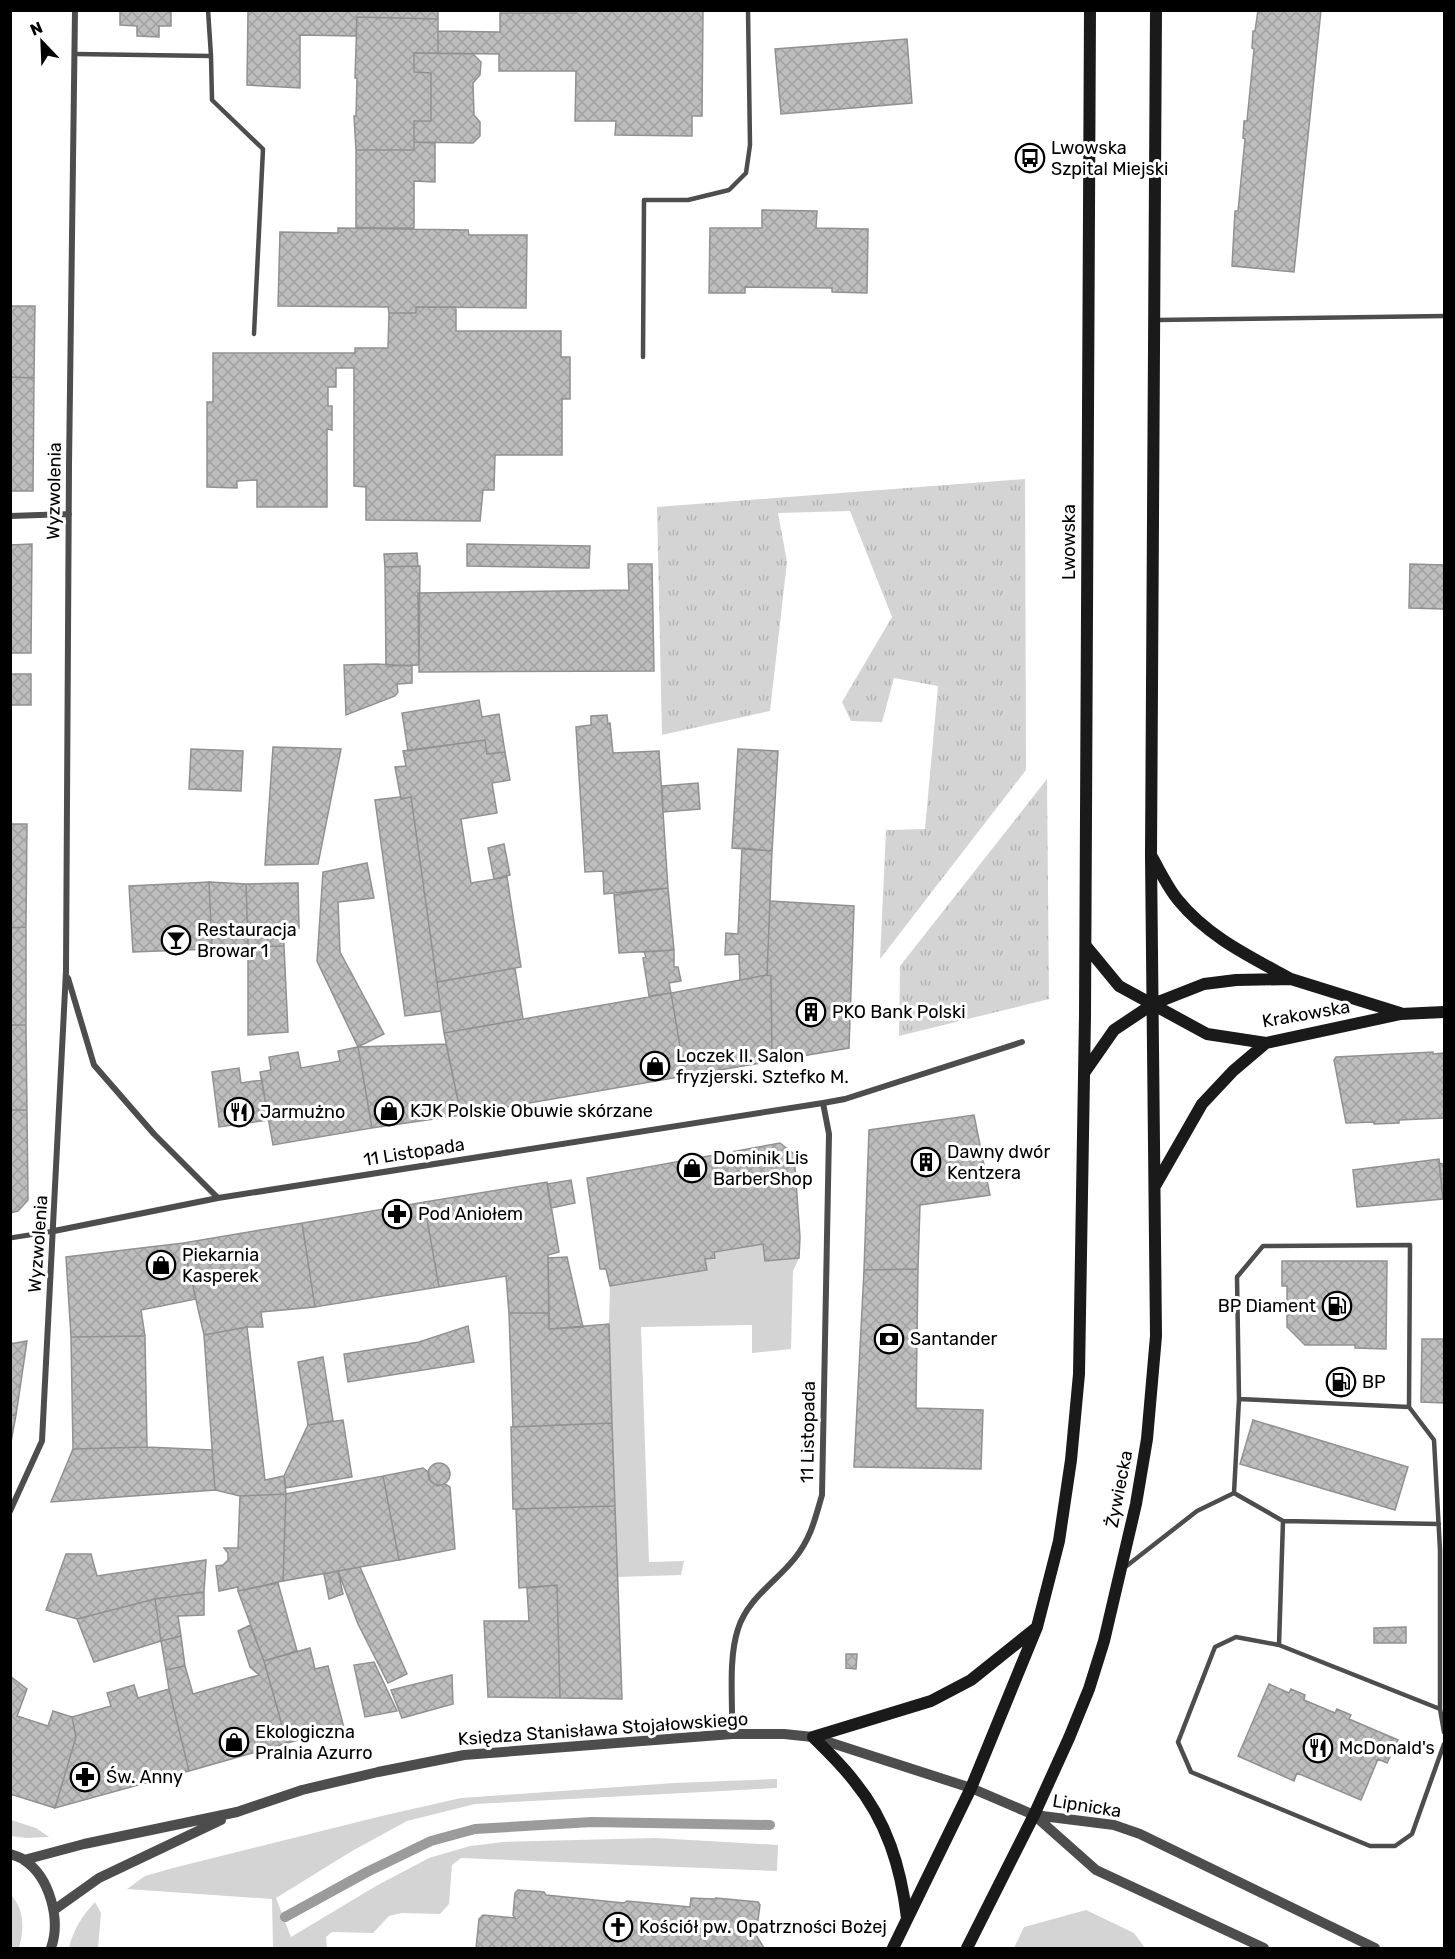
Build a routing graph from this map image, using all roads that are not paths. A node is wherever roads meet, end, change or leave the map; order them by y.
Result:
1 (75, 10) edge
2 (208, 10) edge
3 (748, 10) edge
4 (1090, 10) edge
5 (1156, 10) edge
6 (75, 54) junction
7 (211, 56) junction
8 (1444, 316) edge
9 (1154, 320) junction
10 (255, 334) dead end
11 (643, 357) dead end
12 (69, 514) junction
13 (10, 516) edge
14 (1151, 856) junction
15 (1086, 946) junction
16 (66, 971) junction
17 (1291, 979) junction
18 (1153, 1004) junction
19 (1444, 1012) edge
20 (1401, 1014) junction
21 (1022, 1042) dead end
22 (1266, 1043) junction
23 (1084, 1073) junction
24 (824, 1103) junction
25 (1154, 1187) junction
26 (218, 1198) junction
27 (54, 1231) junction
28 (10, 1238) edge
29 (1239, 1399) junction
30 (1409, 1407) junction
31 (1234, 1493) junction
32 (10, 1511) edge
33 (1283, 1521) junction
34 (1439, 1524) junction
35 (1122, 1570) junction
36 (1037, 1627) junction
37 (1279, 1645) junction
38 (1440, 1708) junction
39 (1444, 1732) edge
40 (732, 1734) junction
41 (813, 1737) junction
42 (1444, 1744) edge
43 (971, 1788) junction
44 (237, 1812) junction
45 (1034, 1815) junction
46 (10, 1854) edge
47 (24, 1860) junction
48 (54, 1910) junction
49 (907, 1918) junction
50 (51, 1948) edge
51 (893, 1948) edge
52 (967, 1948) edge
53 (1264, 1948) edge
54 (1375, 1948) edge

1 - 6 street, Wyzwolenia
2 - 7 lane
3 - 11 lane
4 - 15 main road, Lwowska
5 - 9 main road
6 - 7 lane
6 - 12 street, Wyzwolenia
7 - 10 lane
8 - 9 lane
9 - 14 main road
12 - 13 street
12 - 16 street, Wyzwolenia
14 - 17 main road
14 - 18 main road
15 - 18 main road, Krakowska
15 - 23 main road, Lwowska
16 - 26 street, Wyzwolenia
16 - 27 street, Wyzwolenia
17 - 18 main road, Krakowska
17 - 20 main road, Krakowska
18 - 22 main road, Krakowska
18 - 23 main road, Krakowska
18 - 25 main road, Żywiecka
19 - 20 main road, Krakowska
20 - 22 main road, Krakowska
21 - 24 street, 11 Listopada
22 - 25 main road
23 - 36 main road
24 - 26 street, 11 Listopada
24 - 40 street, 11 Listopada
25 - 35 main road, Żywiecka
26 - 27 street, 11 Listopada
27 - 28 street, 11 Listopada
27 - 32 street, Wyzwolenia
29 - 30 lane
29 - 30 lane
29 - 31 lane
30 - 34 lane
31 - 33 lane
31 - 35 lane
33 - 34 lane
33 - 37 lane
34 - 38 lane
35 - 45 main road, Żywiecka
36 - 41 main road
36 - 43 main road
37 - 38 lane
37 - 42 lane
38 - 39 lane
40 - 41 street, Księdza Stanisława Stojałowskiego
40 - 44 street, Księdza Stanisława Stojałowskiego
41 - 43 street, Księdza Stanisława Stojałowskiego
41 - 49 main road
43 - 45 street, Księdza Stanisława Stojałowskiego
43 - 49 main road
44 - 47 street, Księdza Stanisława Stojałowskiego
44 - 48 street, Księdza Stanisława Stojałowskiego
45 - 52 main road, Żywiecka
45 - 53 street, Lipnicka
45 - 54 street, Lipnicka
46 - 47 street
47 - 48 street
48 - 50 street
49 - 51 main road

